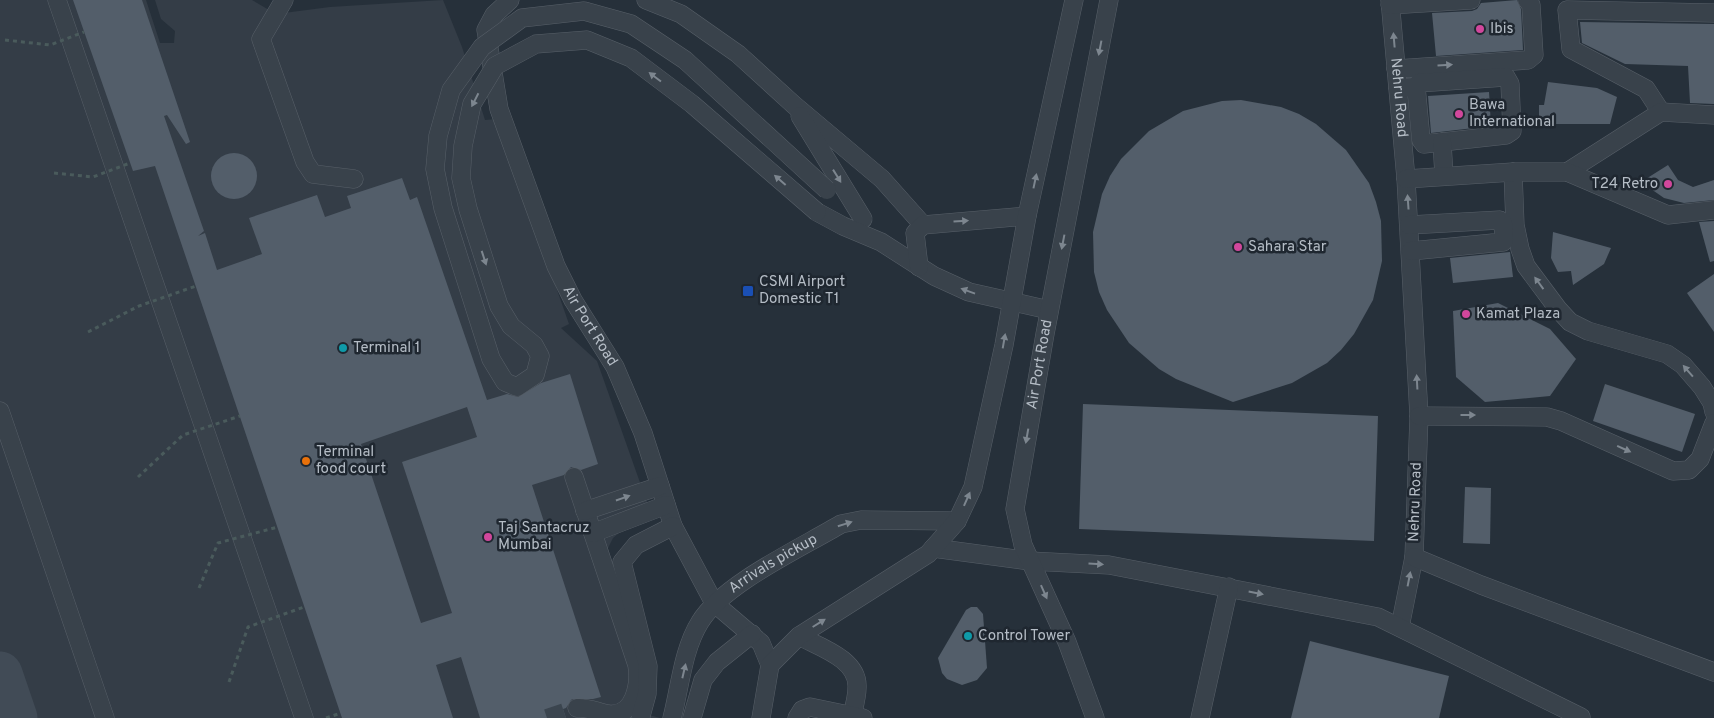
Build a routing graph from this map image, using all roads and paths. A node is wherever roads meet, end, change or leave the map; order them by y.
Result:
1 (56, 0) edge
2 (284, 0) edge
3 (510, 0) edge
4 (646, 0) edge
5 (1074, 0) edge
6 (1109, 0) edge
7 (1471, 0) edge
8 (1527, 0) edge
9 (1390, 3) edge
10 (1714, 13) edge
11 (84, 32) dead end
12 (5, 40) dead end
13 (1396, 69) junction
14 (1416, 86) junction
15 (1398, 88) junction
16 (794, 105) junction
17 (1661, 112) junction
18 (1714, 115) edge
19 (1442, 142) junction
20 (130, 163) dead end
21 (1513, 172) junction
22 (1568, 172) junction
23 (54, 173) dead end
24 (1444, 176) junction
25 (354, 179) dead end
26 (1406, 179) junction
27 (1714, 210) edge
28 (1027, 216) junction
29 (863, 219) junction
30 (923, 225) junction
31 (1409, 225) junction
32 (881, 242) junction
33 (1411, 251) junction
34 (919, 267) junction
35 (196, 286) dead end
36 (1010, 302) junction
37 (1049, 310) junction
38 (88, 332) dead end
39 (0, 411) edge
40 (1714, 412) edge
41 (240, 416) dead end
42 (1419, 416) junction
43 (1714, 423) edge
44 (138, 477) dead end
45 (574, 477) dead end
46 (660, 486) junction
47 (666, 505) junction
48 (586, 511) junction
49 (957, 521) junction
50 (673, 526) junction
51 (278, 527) dead end
52 (592, 533) junction
53 (933, 548) junction
54 (1414, 557) junction
55 (1030, 561) junction
56 (1230, 587) junction
57 (199, 588) dead end
58 (714, 603) junction
59 (304, 607) dead end
60 (1400, 626) junction
61 (752, 634) junction
62 (798, 636) junction
63 (770, 665) junction
64 (1714, 672) edge
65 (229, 682) dead end
66 (576, 708) tunnel mouth
67 (340, 713) dead end
68 (618, 716) edge
69 (641, 716) dead end
70 (858, 717) edge
71 (1580, 717) edge
72 (105, 718) edge
73 (304, 718) edge
74 (326, 718) edge
75 (672, 718) edge
76 (692, 718) edge
77 (761, 718) edge
78 (797, 718) edge
79 (1095, 718) edge
80 (1200, 718) edge

1 - 73 street
2 - 25 street
3 - 46 street, Air Port Road
4 - 16 street
28 -> 5 street
6 -> 37 street, Air Port Road
7 - 9 street
13 -> 8 street
13 -> 9 street, Nehru Road
10 - 17 street
11 - 12 path, bridge
13 - 15 street, Nehru Road
14 - 15 street
14 - 19 street
14 - 19 street
15 - 26 street, Nehru Road
16 -> 29 street
16 - 30 street
17 - 18 street
17 - 22 street
19 - 24 street
20 - 23 path, bridge
21 - 22 street
21 - 24 street
40 -> 21 street
22 - 27 street
24 - 26 street
31 -> 26 street, Nehru Road
30 -> 28 street
28 - 36 street
29 - 32 street
32 -> 29 street, bridge
30 - 34 street
31 - 33 street, Nehru Road
31 - 33 street
32 - 34 street
42 -> 33 street, Nehru Road
36 -> 34 street
35 - 38 path, bridge
36 - 37 street
49 -> 36 street
37 -> 55 street, Air Port Road
39 - 72 street
41 - 44 path, bridge
42 -> 43 street
42 - 54 street, Nehru Road
45 - 48 street
46 - 47 street, Air Port Road
48 -> 46 street
47 - 50 street, Air Port Road
47 - 52 street
48 - 52 street
49 - 53 street
58 -> 49 street, Arrivals pickup
50 - 58 street, Air Port Road
50 - 69 street
51 - 57 path, bridge
52 - 68 street
53 - 55 street
62 -> 53 street
60 -> 54 street, Nehru Road
54 - 64 street
55 -> 56 street
55 -> 79 street, Air Port Road
56 -> 60 street
56 - 80 street
58 - 61 street, Air Port Road
75 -> 58 street, Arrivals pickup
59 - 65 path, bridge
60 - 71 street
61 - 63 street
61 - 76 street
62 - 63 street
62 - 70 street
63 - 77 street
66 - 68 street
67 - 74 path
70 - 78 street

